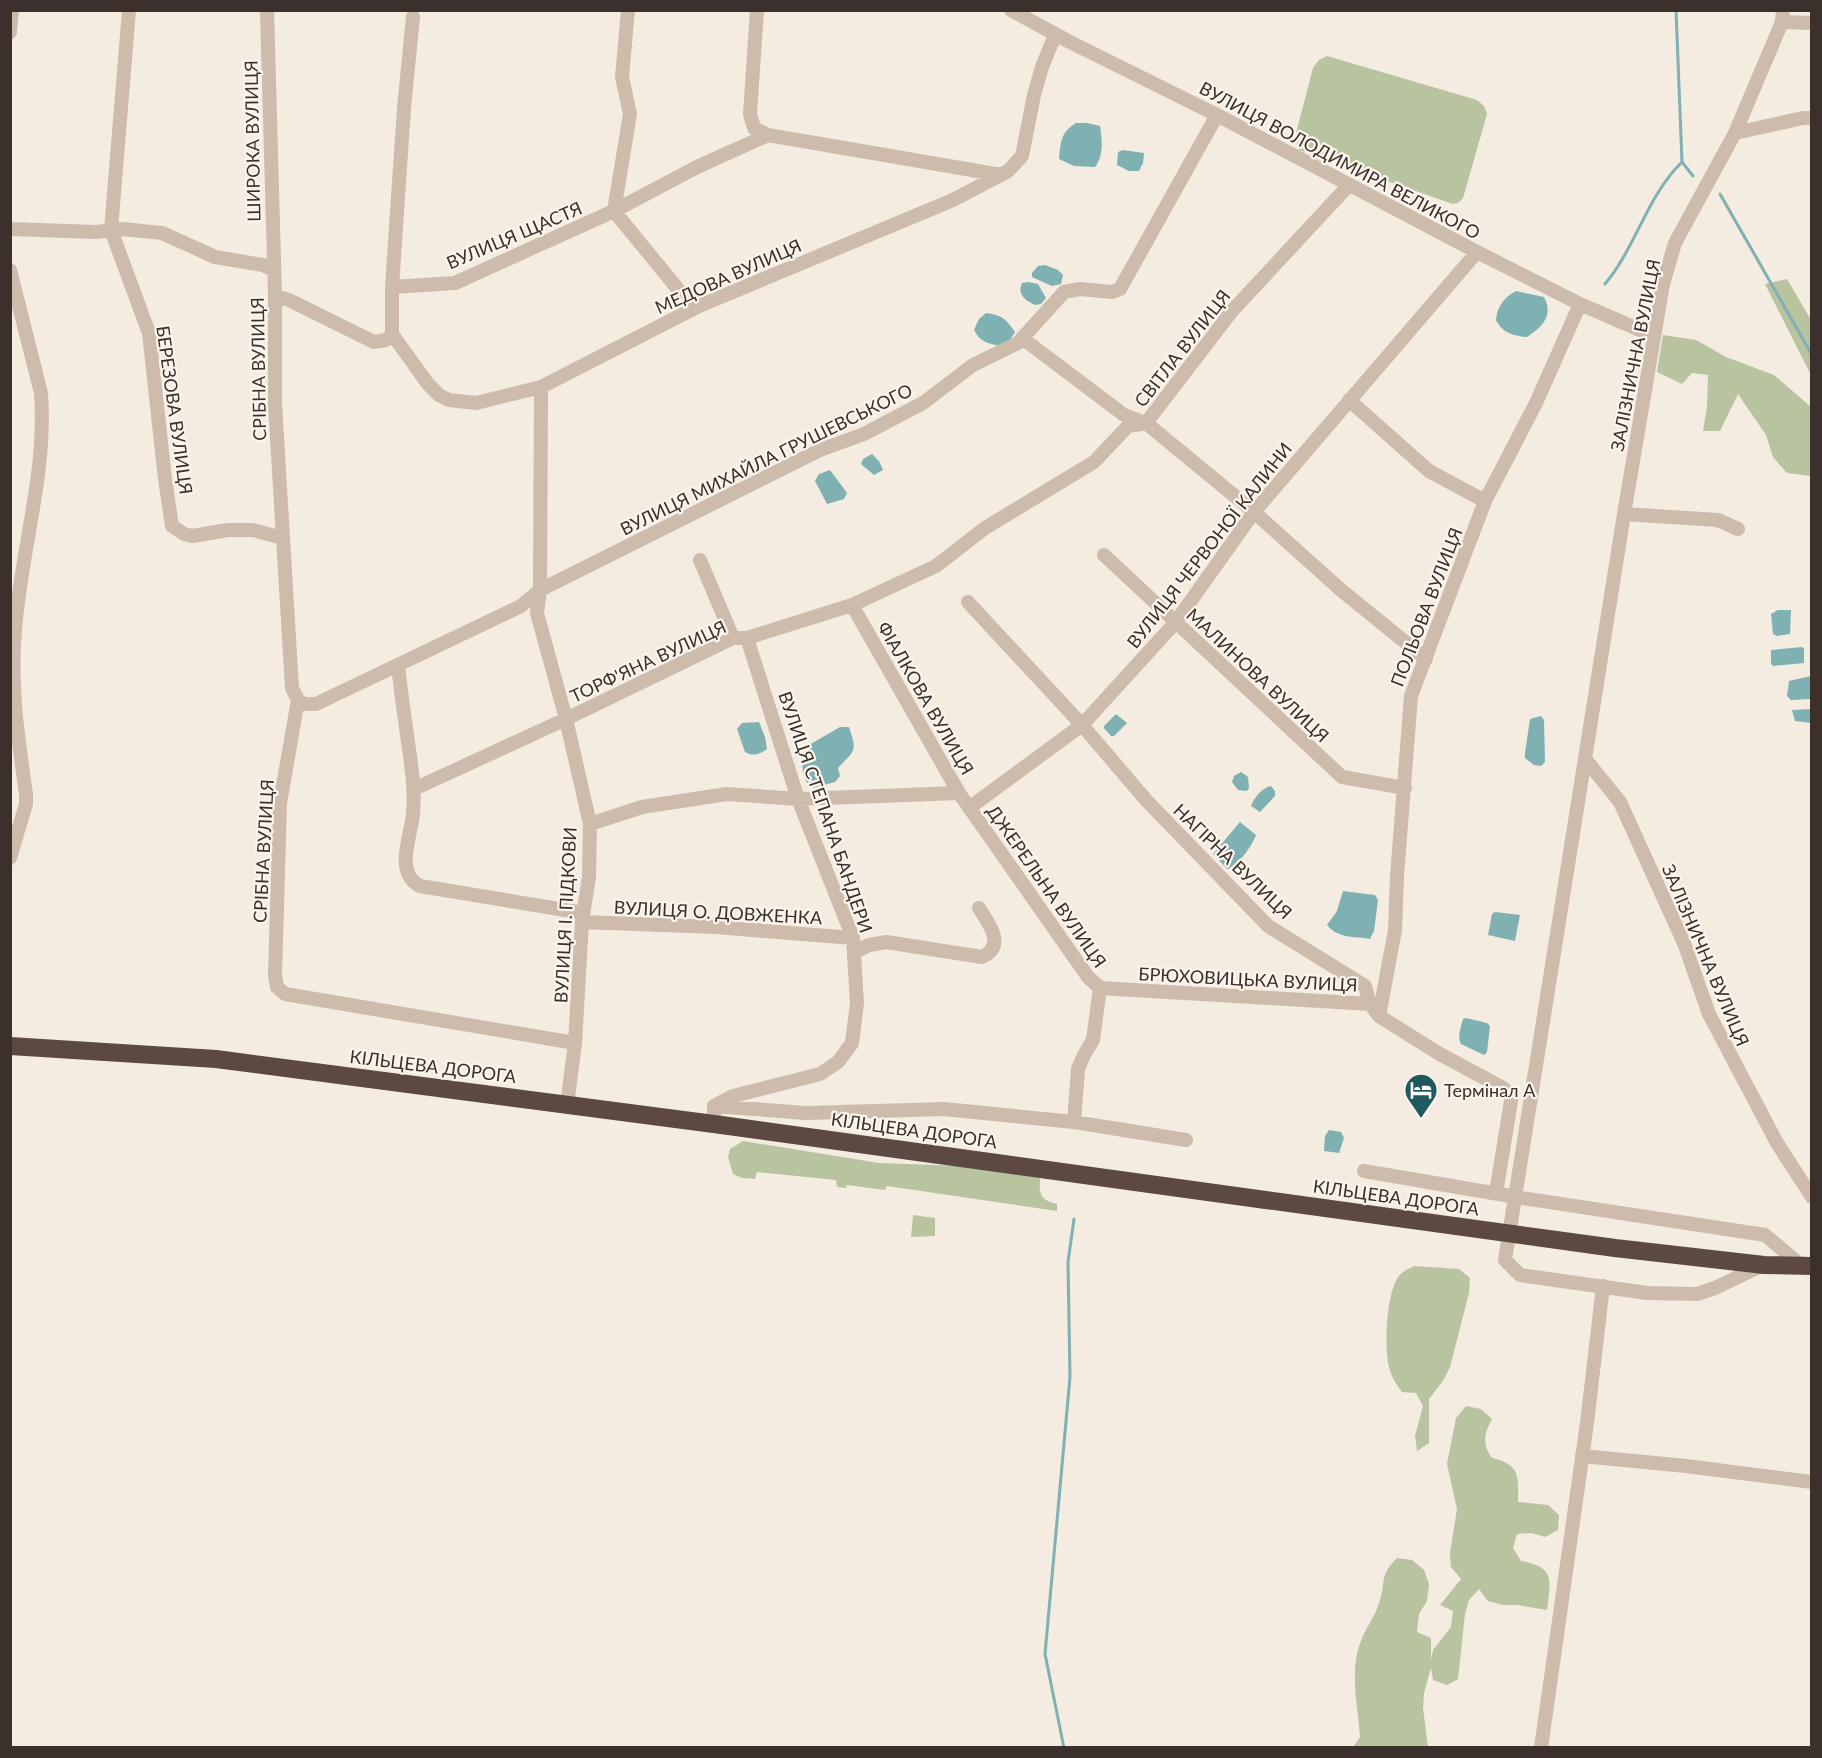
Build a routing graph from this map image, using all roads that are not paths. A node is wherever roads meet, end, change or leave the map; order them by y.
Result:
1 (12, 10) edge
2 (129, 10) edge
3 (267, 10) edge
4 (628, 10) edge
5 (757, 10) edge
6 (1011, 10) edge
7 (1782, 16) edge
8 (413, 17) dead end
9 (1812, 23) edge
10 (10, 32) edge
11 (1055, 35) junction
12 (1217, 115) junction
13 (1812, 118) edge
14 (1735, 133) junction
15 (768, 135) junction
16 (1001, 175) junction
17 (1349, 185) junction
18 (614, 211) junction
19 (10, 229) edge
20 (111, 230) junction
21 (1476, 252) junction
22 (10, 270) edge
23 (273, 270) junction
24 (392, 287) junction
25 (275, 296) junction
26 (1580, 304) junction
27 (699, 306) junction
28 (392, 334) junction
29 (1654, 336) junction
30 (1022, 338) junction
31 (541, 387) junction
32 (1350, 400) junction
33 (1146, 423) junction
34 (1485, 501) junction
35 (1254, 512) junction
36 (1624, 514) junction
37 (1738, 529) dead end
38 (282, 538) junction
39 (1104, 555) dead end
40 (700, 560) dead end
41 (936, 566) joint
42 (540, 590) junction
43 (968, 602) dead end
44 (852, 605) junction
45 (1175, 623) junction
46 (740, 638) junction
47 (1426, 659) junction
48 (398, 665) junction
49 (297, 700) junction
50 (566, 719) junction
51 (1082, 725) junction
52 (1586, 760) junction
53 (1405, 788) junction
54 (414, 789) junction
55 (959, 793) junction
56 (798, 799) junction
57 (969, 808) junction
58 (590, 824) junction
59 (10, 858) edge
60 (979, 908) dead end
61 (583, 917) junction
62 (854, 945) junction
63 (1100, 988) junction
64 (1370, 1004) junction
65 (1379, 1016) junction
66 (575, 1043) junction
67 (10, 1046) edge
68 (567, 1105) junction
69 (714, 1115) junction
70 (1074, 1122) junction
71 (1186, 1140) dead end
72 (1364, 1171) dead end
73 (1496, 1193) junction
74 (1516, 1197) junction
75 (1812, 1197) edge
76 (1764, 1265) junction
77 (1807, 1266) edge
78 (1603, 1286) junction
79 (1582, 1456) junction
80 (1812, 1482) edge
81 (1541, 1748) edge

1 - 10 street
2 - 20 street, БЕРЕЗОВА ВУЛИЦЯ
3 - 23 street, ШИРОКА ВУЛИЦЯ
4 - 18 street
5 - 15 street
6 - 11 street, ВУЛИЦЯ ВОЛОДИМИРА ВЕЛИКОГО
7 - 9 street
7 - 14 street, ЗАЛІЗНИЧНА ВУЛИЦЯ
8 - 24 street
11 - 12 street, ВУЛИЦЯ ВОЛОДИМИРА ВЕЛИКОГО
11 - 16 street, МЕДОВА ВУЛИЦЯ
12 - 17 street, ВУЛИЦЯ ВОЛОДИМИРА ВЕЛИКОГО
12 - 30 street, ВУЛИЦЯ МИХАЙЛА ГРУШЕВСЬКОГО
13 - 14 street
14 - 29 street, ЗАЛІЗНИЧНА ВУЛИЦЯ
15 - 16 street
15 - 18 street, ВУЛИЦЯ ЩАСТЯ
16 - 27 street, МЕДОВА ВУЛИЦЯ
17 - 21 street, ВУЛИЦЯ ВОЛОДИМИРА ВЕЛИКОГО
17 - 33 street, СВІТЛА ВУЛИЦЯ
18 - 24 street, ВУЛИЦЯ ЩАСТЯ
18 - 27 street
19 - 20 street
20 - 23 street
20 - 38 street, БЕРЕЗОВА ВУЛИЦЯ
21 - 26 street, ВУЛИЦЯ ВОЛОДИМИРА ВЕЛИКОГО
21 - 32 street, ВУЛИЦЯ ЧЕРВОНОЇ КАЛИНИ
22 - 59 street
23 - 25 street, СРІБНА ВУЛИЦЯ
24 - 28 street
25 - 28 street
25 - 38 street, СРІБНА ВУЛИЦЯ
26 - 29 street, ВУЛИЦЯ ВОЛОДИМИРА ВЕЛИКОГО
26 - 34 street, ПОЛЬОВА ВУЛИЦЯ
27 - 31 street, МЕДОВА ВУЛИЦЯ
28 - 31 street, МЕДОВА ВУЛИЦЯ
29 - 36 street, ЗАЛІЗНИЧНА ВУЛИЦЯ
30 - 33 street
30 - 42 street, ВУЛИЦЯ МИХАЙЛА ГРУШЕВСЬКОГО
31 - 42 street, ВУЛИЦЯ І. ПІДКОВИ
32 - 34 street
32 - 35 street, ВУЛИЦЯ ЧЕРВОНОЇ КАЛИНИ
33 - 35 street
33 - 41 street, СВІТЛА ВУЛИЦЯ
34 - 47 street, ПОЛЬОВА ВУЛИЦЯ
35 - 45 street, ВУЛИЦЯ ЧЕРВОНОЇ КАЛИНИ
35 - 47 street
36 - 37 street
36 - 52 street, ЗАЛІЗНИЧНА ВУЛИЦЯ
38 - 49 street, СРІБНА ВУЛИЦЯ
39 - 45 street, МАЛИНОВА ВУЛИЦЯ
40 - 46 street, ВУЛИЦЯ СТЕПАНА БАНДЕРИ
41 - 44 street, ТОРФ'ЯНА ВУЛИЦЯ
42 - 48 street, ВУЛИЦЯ МИХАЙЛА ГРУШЕВСЬКОГО
42 - 50 street, ВУЛИЦЯ І. ПІДКОВИ
43 - 51 street, НАГІРНА ВУЛИЦЯ
44 - 46 street, ТОРФ'ЯНА ВУЛИЦЯ
44 - 55 street, ФІАЛКОВА ВУЛИЦЯ
45 - 51 street, ВУЛИЦЯ ЧЕРВОНОЇ КАЛИНИ
45 - 53 street, МАЛИНОВА ВУЛИЦЯ
46 - 50 street, ТОРФ'ЯНА ВУЛИЦЯ
46 - 56 street, ВУЛИЦЯ СТЕПАНА БАНДЕРИ
47 - 53 street, ПОЛЬОВА ВУЛИЦЯ
48 - 49 street, ВУЛИЦЯ МИХАЙЛА ГРУШЕВСЬКОГО
48 - 54 street
49 - 66 street, СРІБНА ВУЛИЦЯ
50 - 54 street, ТОРФ'ЯНА ВУЛИЦЯ
50 - 58 street, ВУЛИЦЯ І. ПІДКОВИ
51 - 57 street, ВУЛИЦЯ ЧЕРВОНОЇ КАЛИНИ
51 - 64 street, НАГІРНА ВУЛИЦЯ
52 - 74 street, ЗАЛІЗНИЧНА ВУЛИЦЯ
52 - 75 street, ЗАЛІЗНИЧНА ВУЛИЦЯ
53 - 65 street, ПОЛЬОВА ВУЛИЦЯ
54 - 61 street, ВУЛИЦЯ О. ДОВЖЕНКА
55 - 56 street
55 - 57 street, ФІАЛКОВА ВУЛИЦЯ
56 - 58 street
56 - 62 street, ВУЛИЦЯ СТЕПАНА БАНДЕРИ
57 - 63 street, ДЖЕРЕЛЬНА ВУЛИЦЯ
58 - 61 street, ВУЛИЦЯ І. ПІДКОВИ
60 - 62 street
61 - 62 street, ВУЛИЦЯ О. ДОВЖЕНКА
61 - 66 street, ВУЛИЦЯ І. ПІДКОВИ
62 - 69 street, ВУЛИЦЯ СТЕПАНА БАНДЕРИ
63 - 64 street, БРЮХОВИЦЬКА ВУЛИЦЯ
63 - 70 street, ДЖЕРЕЛЬНА ВУЛИЦЯ
64 - 65 street, БРЮХОВИЦЬКА ВУЛИЦЯ
65 - 73 street, БРЮХОВИЦЬКА ВУЛИЦЯ
66 - 68 street, ВУЛИЦЯ І. ПІДКОВИ
67 - 68 highway, КІЛЬЦЕВА ДОРОГА
68 - 69 highway, КІЛЬЦЕВА ДОРОГА
69 - 70 street
69 - 76 highway, КІЛЬЦЕВА ДОРОГА
70 - 71 street
72 - 73 street
73 - 74 street
74 - 77 street
74 - 78 street, ЗАЛІЗНИЧНА ВУЛИЦЯ
76 - 77 highway, КІЛЬЦЕВА ДОРОГА
76 - 78 street, ЗАЛІЗНИЧНА ВУЛИЦЯ
78 - 79 street
79 - 80 street
79 - 81 street

